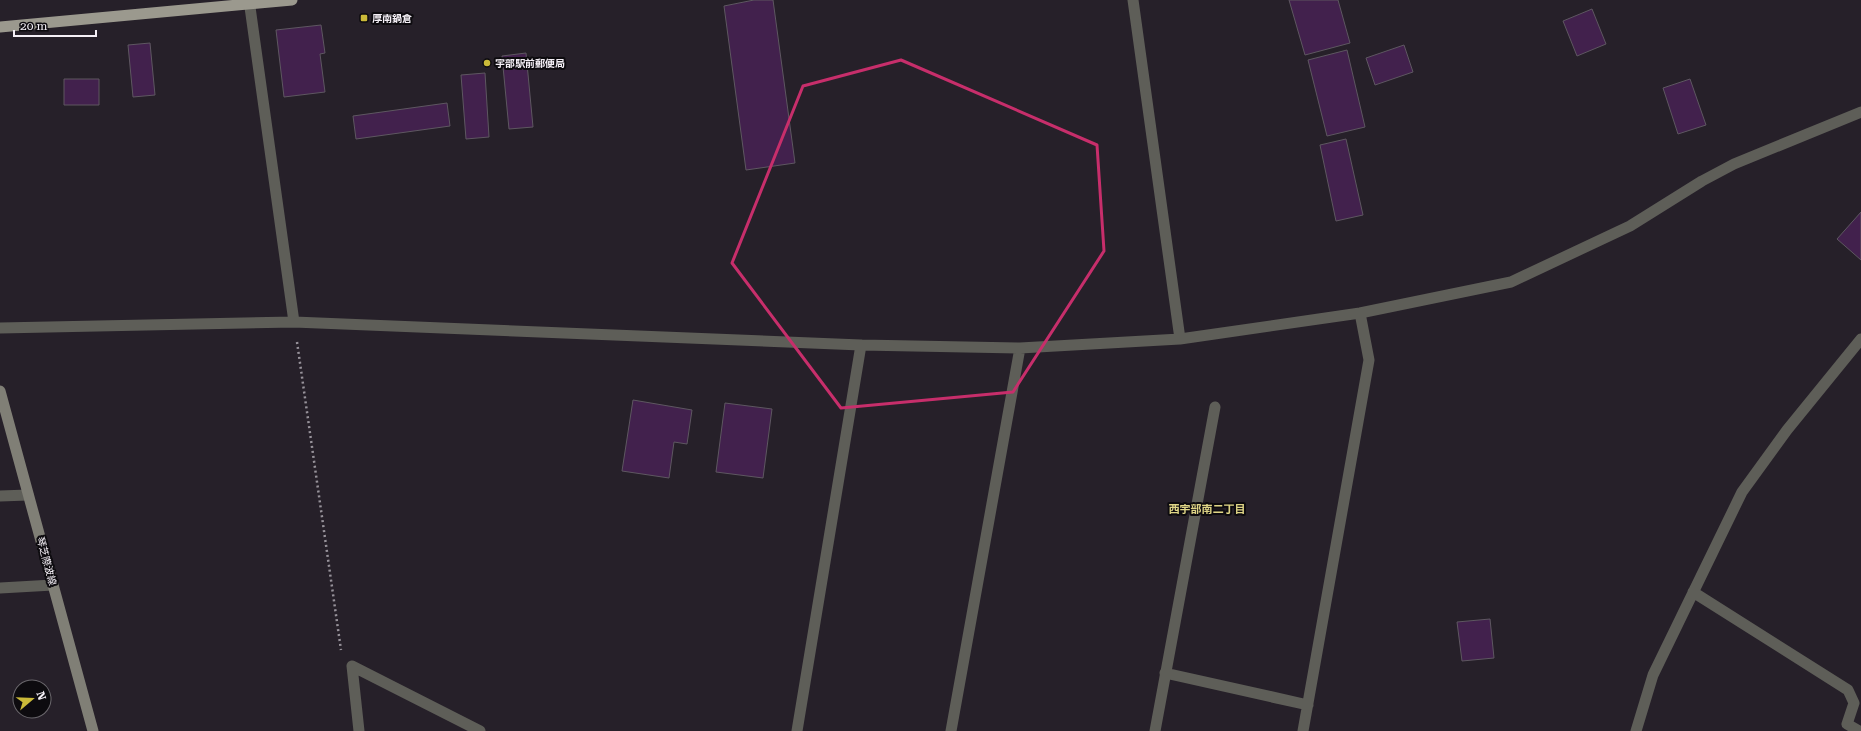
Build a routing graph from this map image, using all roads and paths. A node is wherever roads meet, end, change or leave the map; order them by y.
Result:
1 (292, 0) edge
2 (1133, 0) edge
3 (249, 2) edge
4 (0, 27) edge
5 (1861, 112) edge
6 (1360, 312) junction
7 (294, 322) junction
8 (0, 328) edge
9 (1180, 339) junction
10 (1861, 339) edge
11 (861, 345) junction
12 (1020, 348) junction
13 (0, 391) edge
14 (1215, 407) dead end
15 (28, 495) junction
16 (0, 496) edge
17 (54, 585) junction
18 (0, 588) edge
19 (1693, 592) junction
20 (352, 666) junction
21 (1165, 673) junction
22 (1308, 705) junction
23 (93, 731) edge
24 (359, 731) edge
25 (480, 731) edge
26 (796, 731) edge
27 (951, 731) edge
28 (1155, 731) edge
29 (1303, 731) edge
30 (1636, 731) edge
31 (1859, 731) edge

1 - 3 main road
2 - 9 street
3 - 4 main road
3 - 7 street
5 - 6 street
6 - 9 street
6 - 22 street
7 - 8 street
7 - 11 street
7 - 20 path
9 - 12 street
10 - 19 street
11 - 12 street
11 - 26 street
12 - 27 street
13 - 15 main road, 琴芝際波線
14 - 21 street
15 - 16 street
15 - 17 main road, 琴芝際波線
17 - 18 street
17 - 23 main road, 琴芝際波線
19 - 30 street
19 - 31 street
20 - 24 street
20 - 25 street
21 - 22 street
21 - 28 street
22 - 29 street

